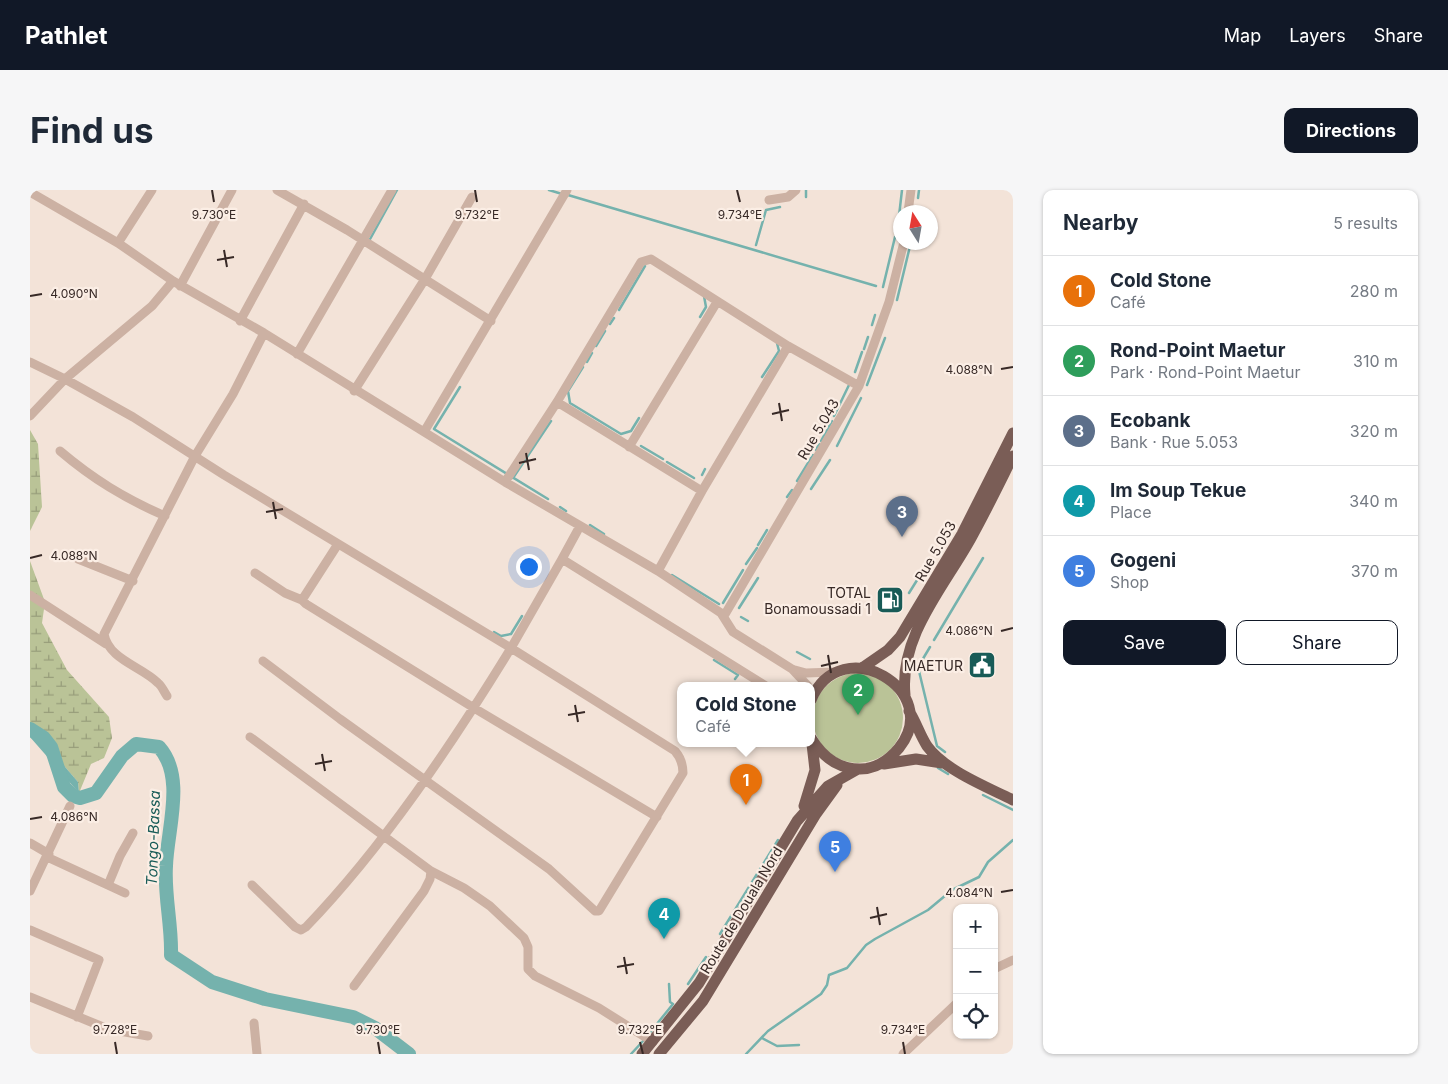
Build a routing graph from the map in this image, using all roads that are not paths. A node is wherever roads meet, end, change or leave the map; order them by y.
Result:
1 (152, 190) edge
2 (232, 190) edge
3 (277, 190) edge
4 (392, 190) edge
5 (567, 190) edge
6 (796, 190) edge
7 (911, 190) edge
8 (30, 192) edge
9 (472, 197) dead end
10 (769, 200) dead end
11 (304, 204) junction
12 (909, 205) edge
13 (362, 241) junction
14 (118, 244) junction
15 (902, 250) edge
16 (425, 279) junction
17 (177, 283) junction
18 (717, 302) junction
19 (240, 321) junction
20 (491, 321) junction
21 (264, 333) junction
22 (788, 346) junction
23 (297, 354) junction
24 (30, 362) edge
25 (64, 379) junction
26 (860, 386) junction
27 (354, 391) junction
28 (557, 402) junction
29 (30, 416) edge
30 (424, 432) junction
31 (1013, 434) edge
32 (629, 447) junction
33 (60, 451) dead end
34 (195, 456) junction
35 (1013, 456) edge
36 (505, 482) junction
37 (702, 491) junction
38 (165, 516) junction
39 (580, 526) junction
40 (338, 544) junction
41 (78, 559) dead end
42 (562, 559) junction
43 (658, 571) junction
44 (255, 573) dead end
45 (133, 580) junction
46 (30, 595) edge
47 (302, 600) junction
48 (724, 616) junction
49 (106, 644) junction
50 (512, 648) junction
51 (263, 661) dead end
52 (862, 668) junction
53 (792, 669) junction
54 (836, 672) junction
55 (760, 682) edge
56 (802, 682) edge
57 (815, 689) edge
58 (167, 696) dead end
59 (907, 704) junction
60 (474, 708) junction
61 (250, 737) dead end
62 (815, 744) edge
63 (812, 747) edge
64 (946, 764) junction
65 (877, 765) junction
66 (858, 769) junction
67 (843, 777) junction
68 (423, 779) junction
69 (1013, 800) edge
70 (70, 806) dead end
71 (657, 817) junction
72 (797, 821) junction
73 (133, 833) dead end
74 (383, 836) junction
75 (30, 843) edge
76 (48, 856) junction
77 (431, 871) junction
78 (108, 885) junction
79 (252, 885) dead end
80 (30, 891) edge
81 (125, 893) dead end
82 (30, 930) edge
83 (1013, 960) edge
84 (998, 967) edge
85 (354, 986) dead end
86 (30, 997) edge
87 (953, 1007) edge
88 (77, 1017) junction
89 (254, 1023) dead end
90 (148, 1036) dead end
91 (652, 1042) junction
92 (257, 1054) edge
93 (642, 1054) edge
94 (659, 1054) edge
95 (903, 1054) edge

1 - 14 street
2 - 17 street
3 - 11 street
4 - 13 street
5 - 20 street
6 - 10 street
7 - 12 street
8 - 14 street
9 - 16 street
11 - 13 street
11 - 19 street
13 - 16 street
13 - 23 street
14 - 17 street
15 - 26 street, Rue 5.043
16 - 20 street
16 - 27 street
17 - 19 street
17 - 25 street
18 - 22 street
18 - 28 street
18 - 32 street
19 - 21 street
20 - 30 street
21 - 23 street
21 - 34 street
22 - 26 street
22 - 37 street
23 - 27 street
24 - 25 street
25 - 29 street
25 - 34 street
26 - 48 street, Rue 5.043
27 - 30 street
28 - 32 street
28 - 36 street
30 - 36 street
31 - 52 main road, Rue 5.053
32 - 37 street
33 - 38 street
34 - 38 street
34 - 40 street
35 - 59 main road, Rue 5.053
36 - 39 street
37 - 43 street
38 - 45 street
39 - 42 street
39 - 43 street
40 - 47 street
40 - 50 street
41 - 45 street
42 - 50 street
42 - 55 street
43 - 48 street
44 - 47 street
45 - 49 street
46 - 49 street
47 - 60 street
48 - 53 street
49 - 58 street
50 - 60 street
50 - 71 street
51 - 68 street
52 - 54 main road
52 - 59 main road
53 - 54 street
53 - 56 street
54 - 57 main road
59 - 64 main road
59 - 65 main road
60 - 68 street
60 - 71 street
61 - 74 street
62 - 66 main road
63 - 72 main road
64 - 65 main road
64 - 69 main road
65 - 66 main road
66 - 67 main road
67 - 72 main road
67 - 94 main road, Route de Douala Nord
68 - 71 street
68 - 74 street
70 - 76 street
72 - 91 main road, Route de Douala Nord
73 - 78 street
74 - 77 street
74 - 79 street
75 - 76 street
76 - 78 street
76 - 80 street
77 - 85 street
77 - 91 street
78 - 81 street
82 - 88 street
83 - 84 street
86 - 88 street
87 - 95 street
88 - 90 street
89 - 92 street
91 - 93 main road, Route de Douala Nord

